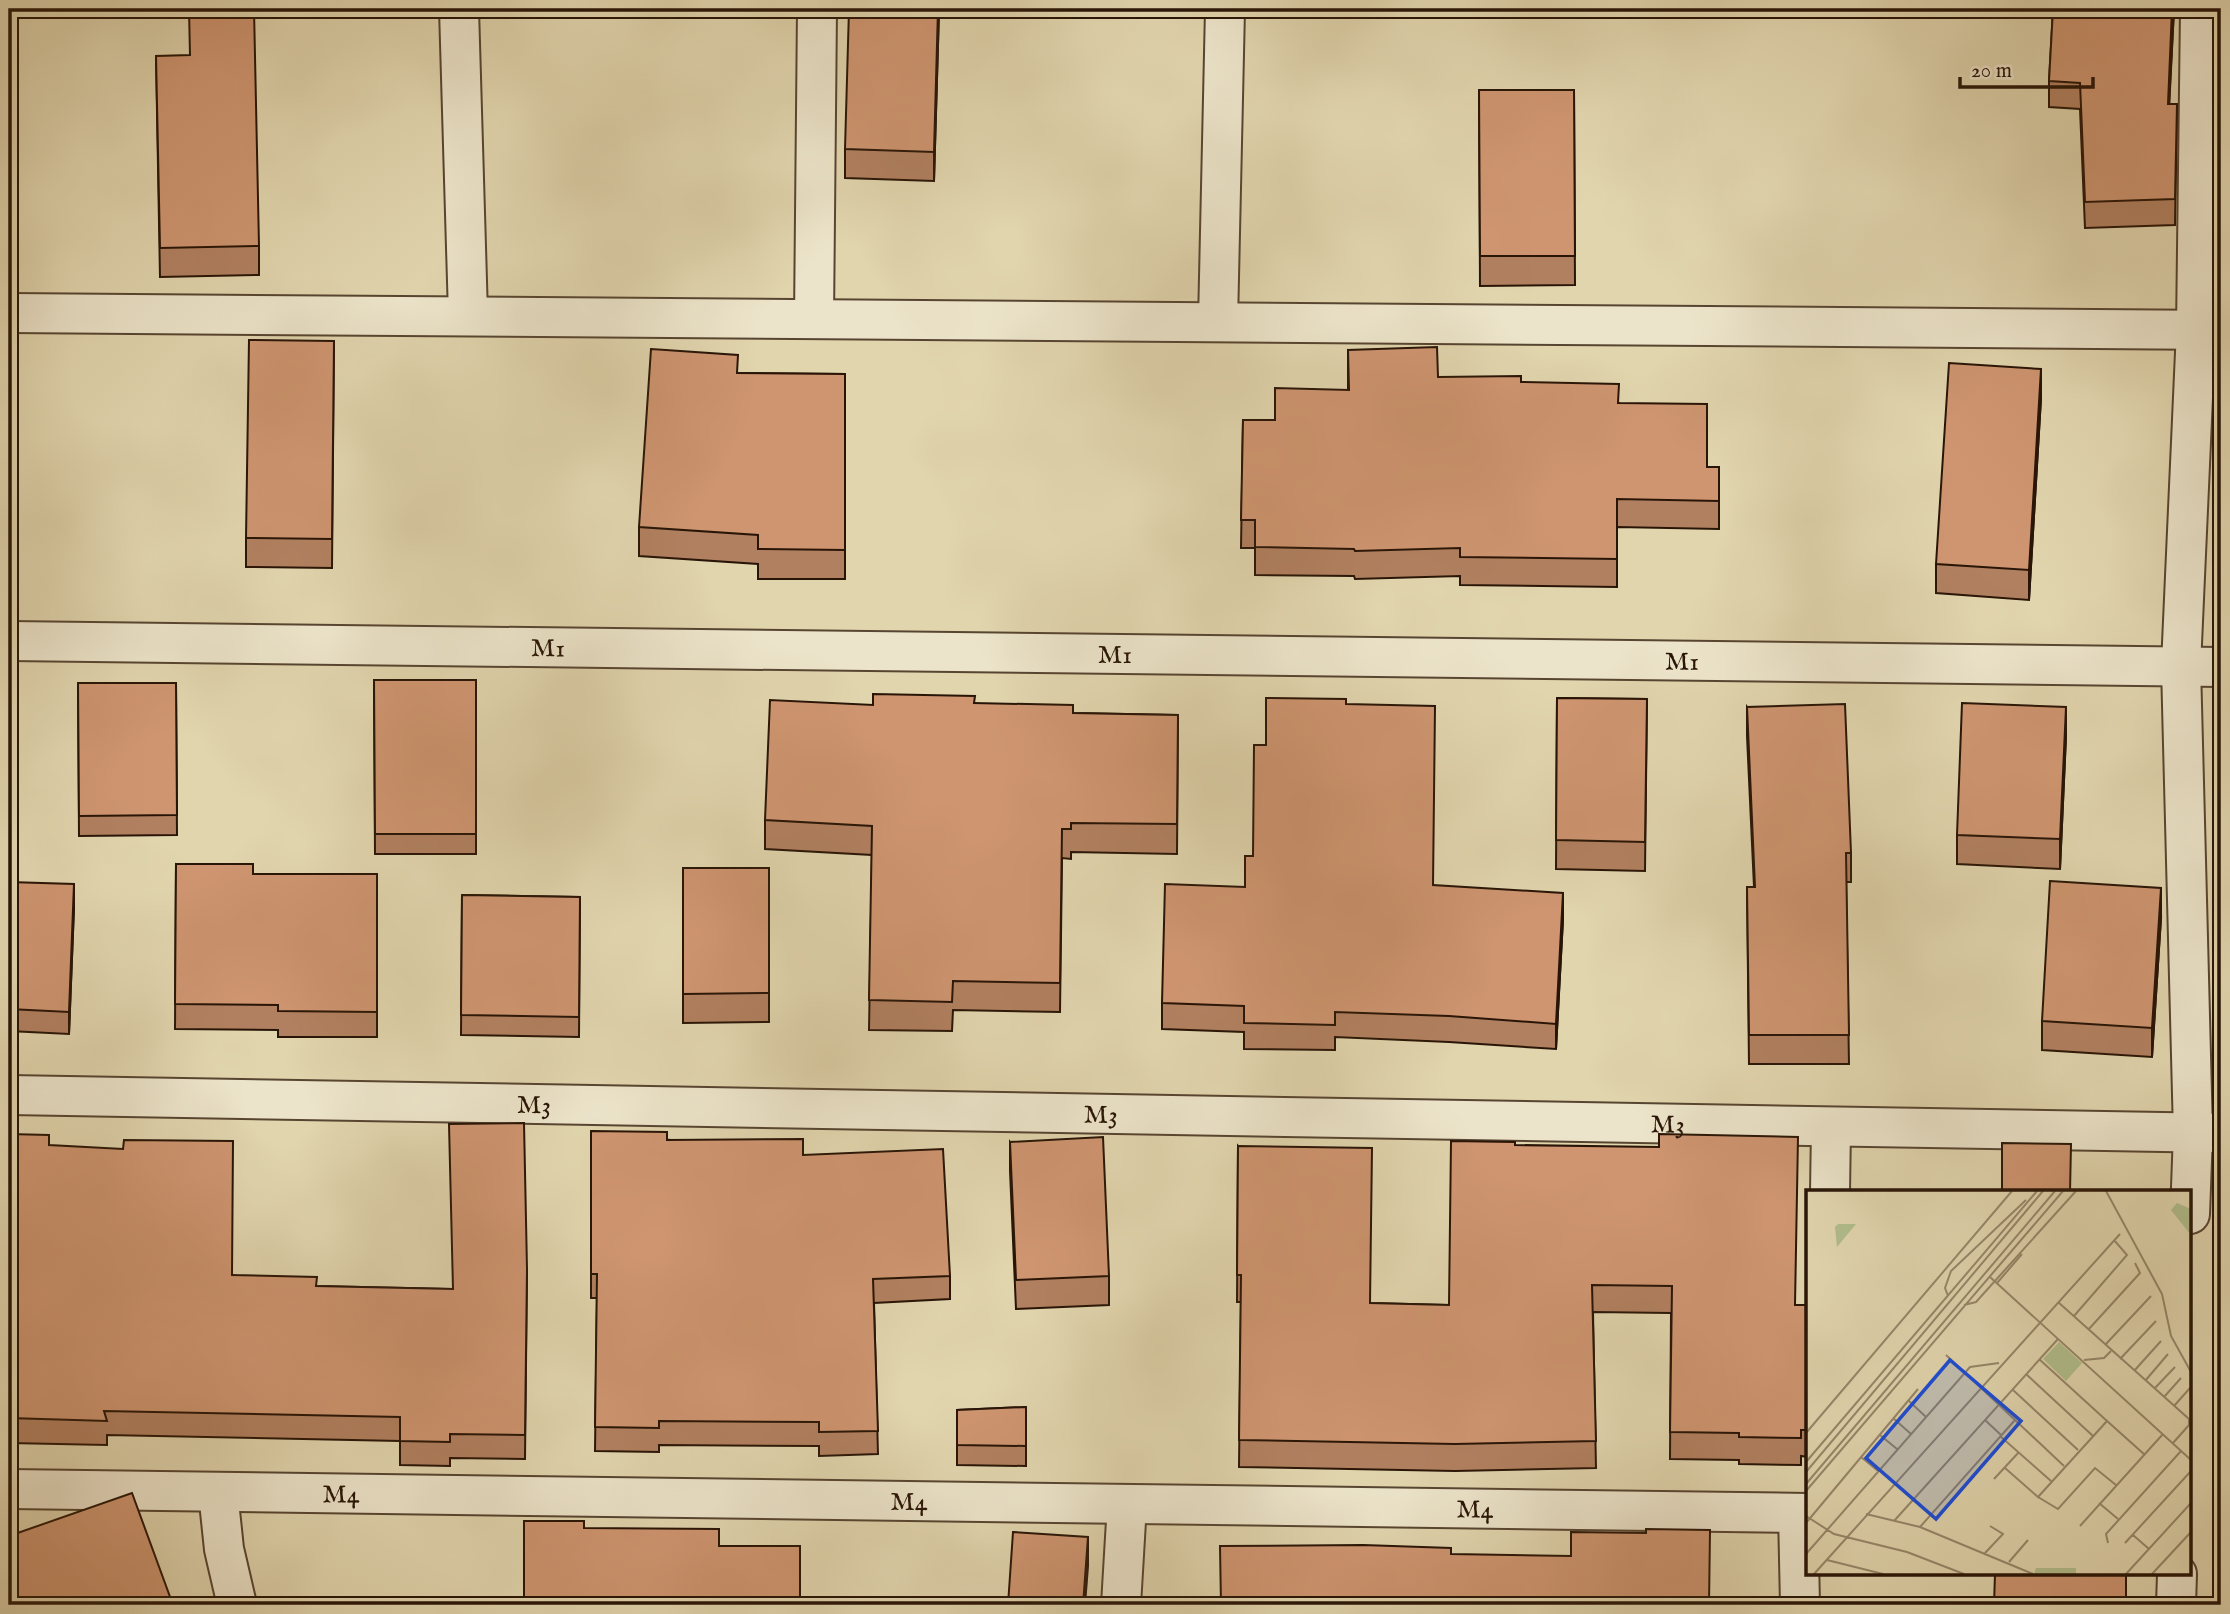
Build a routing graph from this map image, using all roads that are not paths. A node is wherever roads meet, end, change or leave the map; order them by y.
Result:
1 (459, 9) edge
2 (817, 9) edge
3 (1225, 9) edge
4 (2200, 9) edge
5 (9, 313) edge
6 (468, 315) junction
7 (814, 319) junction
8 (1218, 322) junction
9 (2208, 330) edge
10 (9, 640) edge
11 (2181, 666) junction
12 (2221, 667) edge
13 (9, 1095) edge
14 (1831, 1127) junction
15 (2207, 1133) edge
16 (1830, 1190) edge
17 (2192, 1204) edge
18 (9, 1489) edge
19 (218, 1492) junction
20 (1127, 1504) junction
21 (1803, 1513) edge
22 (2177, 1576) edge
23 (237, 1605) edge
24 (1121, 1605) edge
25 (1800, 1605) edge
26 (2176, 1605) edge

1 - 6 street
2 - 7 street
3 - 8 street
4 - 9 street
5 - 6 street
6 - 7 street
7 - 8 street
8 - 9 street
9 - 11 street
10 - 11 street, M1
11 - 12 street, M1
11 - 15 street
13 - 14 street, M3
14 - 15 street, M3
14 - 16 street
15 - 17 street
18 - 19 street, M4
19 - 20 street, M4
19 - 23 street
20 - 21 street, M4
20 - 24 street
21 - 25 street
22 - 26 street

